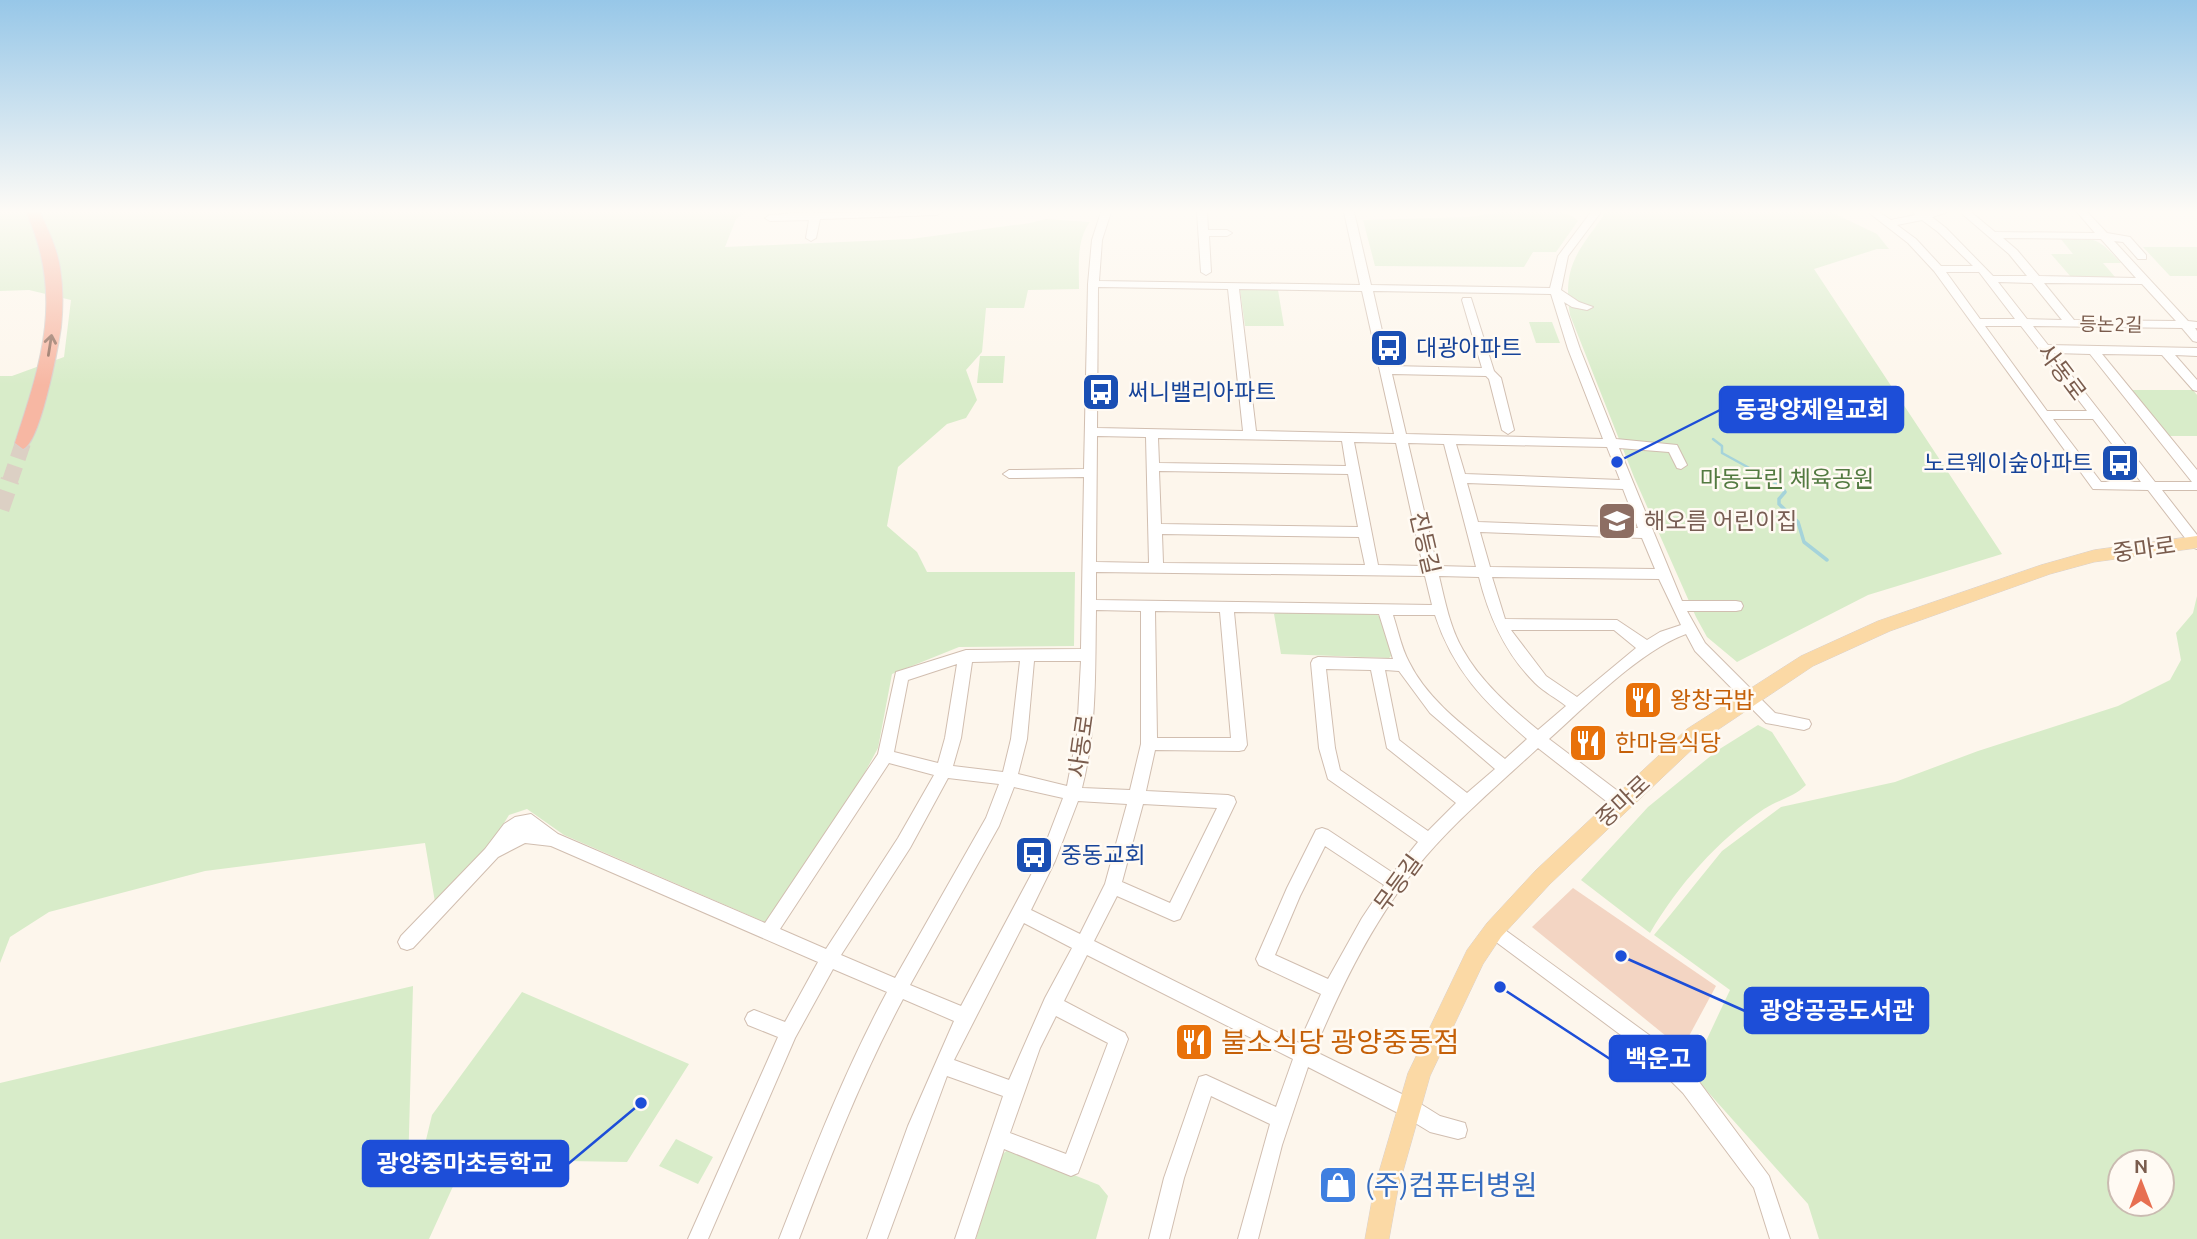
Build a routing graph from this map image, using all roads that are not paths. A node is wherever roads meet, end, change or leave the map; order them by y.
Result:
1 (53, 270) edge
2 (1094, 270) edge
3 (1362, 270) edge
4 (1560, 270) edge
5 (1939, 270) edge
6 (1983, 270) edge
7 (2028, 270) edge
8 (2135, 270) edge
9 (1990, 279) junction
10 (2037, 279) junction
11 (2145, 281) junction
12 (1093, 285) junction
13 (1233, 285) junction
14 (1366, 286) junction
15 (1555, 291) junction
16 (1467, 300) dead end
17 (1587, 307) dead end
18 (1977, 322) junction
19 (2025, 323) junction
20 (2071, 323) junction
21 (2191, 325) edge
22 (2197, 338) edge
23 (2044, 349) junction
24 (2093, 350) junction
25 (2166, 352) junction
26 (2197, 352) edge
27 (1385, 370) junction
28 (1489, 372) junction
29 (2197, 387) edge
30 (2044, 415) junction
31 (2094, 415) junction
32 (1508, 430) dead end
33 (1091, 432) junction
34 (1152, 433) junction
35 (1250, 435) junction
36 (1347, 437) junction
37 (1401, 439) junction
38 (1449, 439) junction
39 (23, 443) tunnel mouth
40 (1612, 443) junction
41 (1681, 465) dead end
42 (1153, 467) junction
43 (1353, 470) junction
44 (1091, 473) junction
45 (1009, 474) dead end
46 (1460, 478) junction
47 (2197, 479) edge
48 (1628, 485) junction
49 (2150, 486) junction
50 (2197, 486) edge
51 (1472, 527) junction
52 (1155, 529) junction
53 (1364, 532) junction
54 (1647, 533) junction
55 (2196, 542) edge
56 (1090, 567) junction
57 (1156, 567) junction
58 (1372, 569) junction
59 (1431, 570) junction
60 (1484, 571) junction
61 (1664, 574) junction
62 (1089, 605) junction
63 (1148, 606) junction
64 (1677, 606) junction
65 (1736, 606) dead end
66 (1227, 607) junction
67 (1384, 609) junction
68 (1440, 610) junction
69 (1500, 624) junction
70 (1688, 628) junction
71 (1646, 648) junction
72 (1028, 654) junction
73 (1088, 655) junction
74 (966, 656) junction
75 (1377, 664) junction
76 (1403, 665) junction
77 (1748, 697) junction
78 (1577, 705) junction
79 (1804, 724) dead end
80 (1539, 738) junction
81 (1149, 744) junction
82 (886, 756) junction
83 (1505, 768) junction
84 (944, 771) junction
85 (1009, 779) junction
86 (1073, 793) junction
87 (1139, 797) junction
88 (1467, 802) junction
89 (1621, 803) junction
90 (1430, 841) junction
91 (1395, 883) junction
92 (1113, 886) junction
93 (1020, 913) junction
94 (1494, 930) junction
95 (769, 932) junction
96 (407, 942) dead end
97 (1082, 944) junction
98 (829, 959) junction
99 (899, 989) junction
100 (1332, 990) junction
101 (1051, 1004) junction
102 (965, 1017) junction
103 (754, 1019) dead end
104 (789, 1032) junction
105 (1301, 1055) junction
106 (943, 1065) junction
107 (1014, 1091) junction
108 (1409, 1108) junction
109 (1279, 1118) junction
110 (1458, 1130) dead end
111 (999, 1138) junction
112 (698, 1239) edge
113 (789, 1239) edge
114 (877, 1239) edge
115 (965, 1239) edge
116 (1160, 1239) edge
117 (1248, 1239) edge
118 (1377, 1239) edge
119 (1780, 1239) edge

39 -> 1 highway
2 - 12 street, 사동로
3 - 14 street, 진등길
4 - 15 street
5 - 18 street
6 - 9 street, 사동로
7 - 10 street
8 - 11 street
9 - 10 street
9 - 19 street, 사동로
10 - 11 street
10 - 20 street
11 - 21 street
12 - 13 street
12 - 33 street, 사동로
13 - 14 street
13 - 35 street
14 - 15 street
14 - 27 street, 진등길
15 - 17 street
15 - 40 street
16 - 28 street
18 - 19 street, 등논2길
18 - 30 street
19 - 20 street, 등논2길
19 - 23 street, 사동로
20 - 21 street, 등논2길
21 - 22 street
23 - 24 street
23 - 31 street, 사동로
24 - 25 street
24 - 47 street
25 - 26 street
25 - 29 street
27 - 28 street
27 - 37 street, 진등길
28 - 32 street
30 - 31 street
30 - 49 street
31 - 49 street, 사동로
33 - 34 street
33 - 44 street, 사동로
34 - 35 street
34 - 42 street
35 - 36 street
36 - 37 street
36 - 43 street
37 - 38 street
37 - 59 street, 진등길
38 - 40 street
38 - 46 street
40 - 41 street
40 - 48 street
42 - 43 street
42 - 52 street
43 - 53 street
44 - 45 street
44 - 56 street, 사동로
46 - 48 street
46 - 51 street
48 - 54 street
49 - 50 street
49 - 55 street, 사동로
51 - 54 street
51 - 60 street
52 - 53 street
52 - 57 street
53 - 58 street
54 - 61 street
55 - 77 main road, 중마로
56 - 57 street
56 - 62 street, 사동로
57 - 58 street
58 - 59 street
59 - 60 street
59 - 68 street, 진등길
60 - 61 street
60 - 69 street
61 - 64 street
62 - 63 street
62 - 73 street, 사동로
63 - 66 street
63 - 81 street
64 - 65 street
64 - 70 street
66 - 67 street
66 - 81 street
67 - 68 street
67 - 76 street
68 - 80 street, 진등길
69 - 71 street
69 - 78 street
70 - 71 street, 무등길
70 - 77 street
71 - 78 street, 무등길
72 - 73 street
72 - 74 street
72 - 85 street
73 - 86 street, 사동로
74 - 82 street
74 - 84 street
75 - 76 street
75 - 88 street
75 - 90 street
76 - 83 street
77 - 79 street
77 - 89 main road, 중마로
78 - 80 street, 무등길
80 - 83 street, 무등길
80 - 89 street, 진등길
81 - 87 street
82 - 84 street
82 - 95 street
83 - 88 street, 무등길
84 - 85 street
84 - 98 street
85 - 86 street
85 - 99 street
86 - 87 street
86 - 93 street, 사동로
87 - 92 street
87 - 92 street
88 - 90 street, 무등길
89 - 94 main road, 중마로
90 - 91 street, 무등길
91 - 100 street, 무등길
91 - 100 street
92 - 97 street
93 - 97 street
93 - 102 street, 사동로
94 - 108 main road, 중마로
94 - 119 street
95 - 96 street
95 - 98 street
97 - 101 street
97 - 105 street
98 - 99 street
98 - 104 street
99 - 102 street
99 - 113 street
100 - 105 street, 무등길
101 - 107 street
101 - 111 street
102 - 106 street, 사동로
103 - 104 street
104 - 112 street
105 - 108 street
105 - 109 street, 무등길
106 - 107 street
106 - 114 street, 사동로
107 - 111 street
108 - 110 street
108 - 118 main road, 중마로
109 - 116 street
109 - 117 street, 무등길
111 - 115 street

